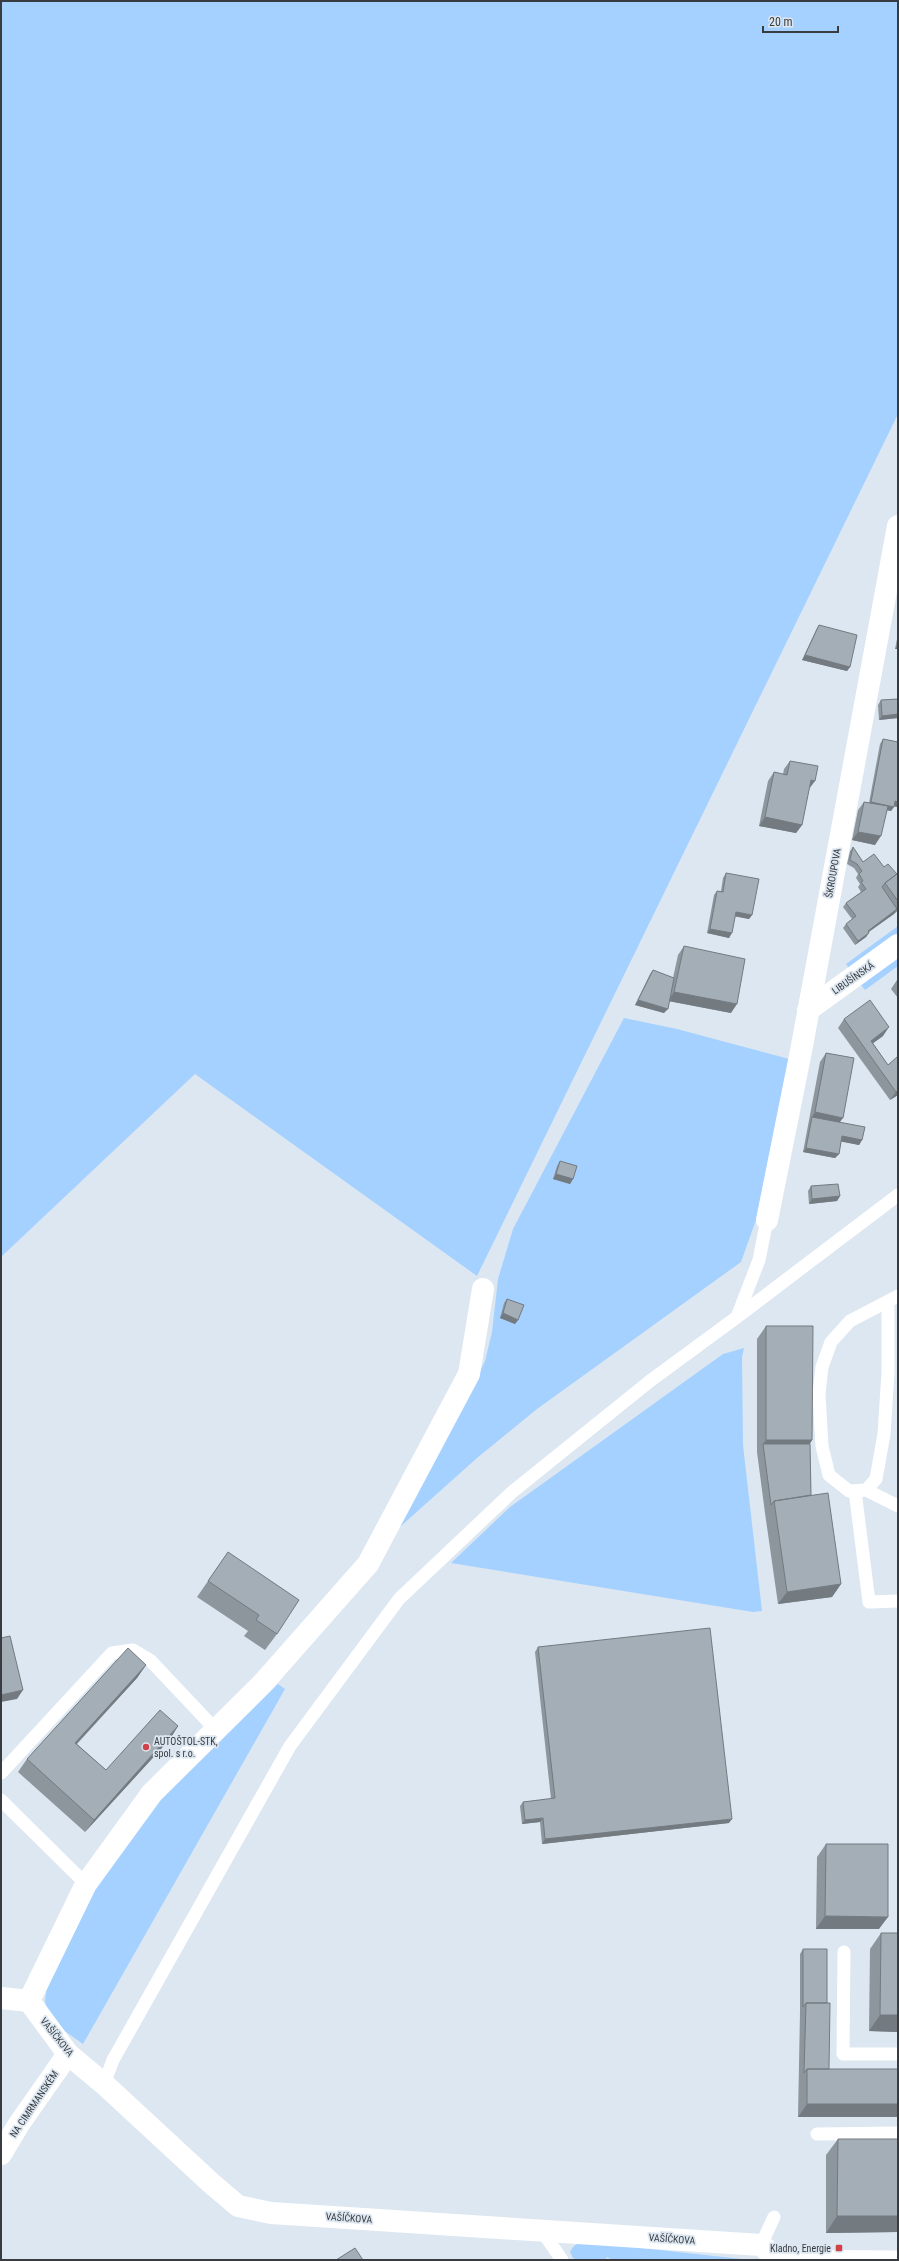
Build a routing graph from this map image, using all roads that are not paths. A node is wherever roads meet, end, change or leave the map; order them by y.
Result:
1 (898, 526) edge
2 (898, 945) edge
3 (808, 1010) junction
4 (898, 1195) edge
5 (767, 1220) joint
6 (483, 1289) dead end
7 (893, 1298) edge
8 (737, 1317) junction
9 (860, 1490) junction
10 (898, 1506) edge
11 (898, 1601) edge
12 (216, 1730) junction
13 (1, 1773) edge
14 (1, 1800) edge
15 (86, 1884) junction
16 (844, 1952) dead end
17 (1, 1998) edge
18 (28, 2001) junction
19 (68, 2054) junction
20 (898, 2054) edge
21 (104, 2084) junction
22 (898, 2133) edge
23 (817, 2134) dead end
24 (1, 2154) edge
25 (774, 2217) dead end
26 (542, 2231) junction
27 (770, 2254) edge
28 (898, 2257) edge
29 (562, 2260) edge

1 - 3 street, ŠKROUPOVA
2 - 3 street, LIBUŠÍNSKÁ
3 - 5 street, ŠKROUPOVA
4 - 8 lane
5 - 8 lane
6 - 12 street
7 - 9 lane
7 - 9 lane
8 - 21 lane
9 - 10 lane
9 - 11 lane
12 - 13 lane
12 - 15 street
14 - 15 lane
15 - 18 street
16 - 20 lane
17 - 18 street
18 - 19 street, VAŠÍČKOVA
19 - 21 street, VAŠÍČKOVA
19 - 24 street, NA CIMRMANSKÉM
21 - 26 street, VAŠÍČKOVA
22 - 23 lane
25 - 27 lane
26 - 27 street, VAŠÍČKOVA
26 - 29 lane
27 - 28 lane

